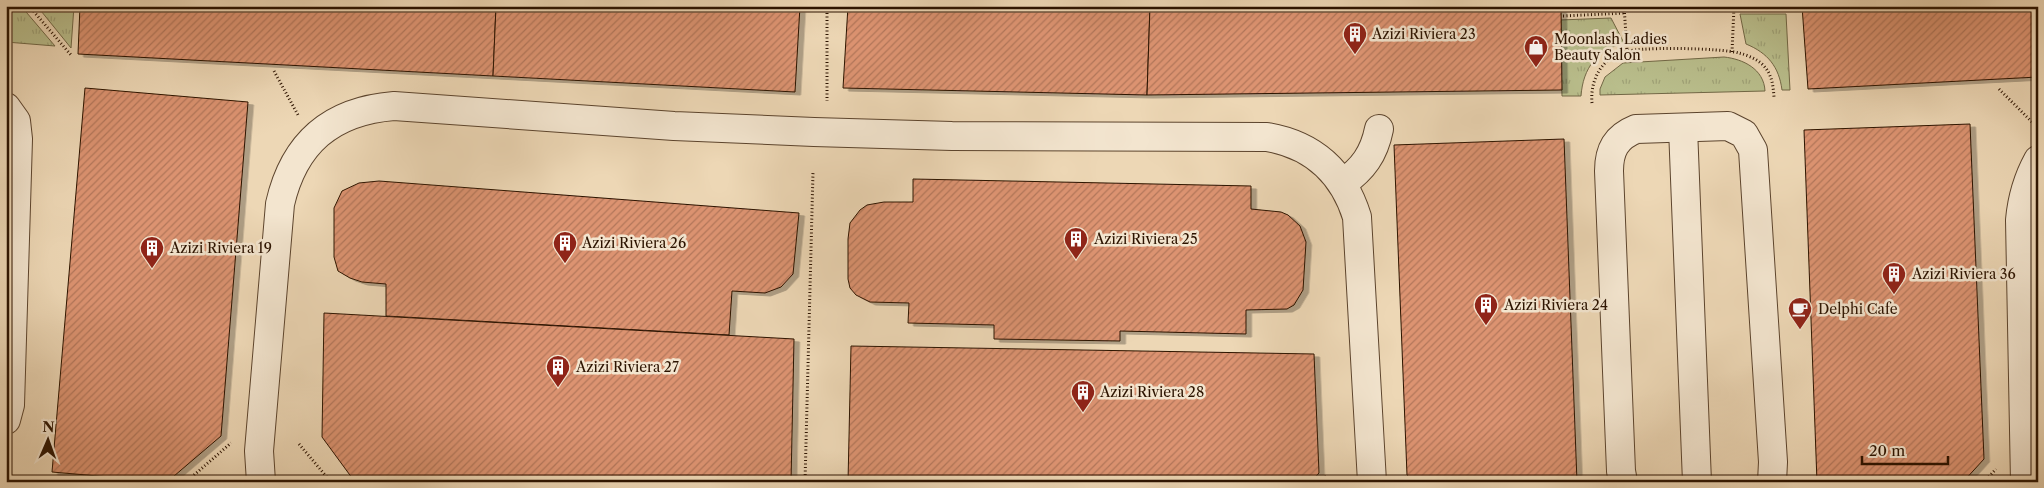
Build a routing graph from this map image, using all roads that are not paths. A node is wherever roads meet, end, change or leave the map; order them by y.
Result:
1 (6, 107) edge
2 (1683, 128) junction
3 (1379, 129) dead end
4 (2038, 160) edge
5 (1343, 183) junction
6 (6, 420) edge
7 (261, 482) edge
8 (1372, 482) edge
9 (1623, 482) edge
10 (1697, 482) edge
11 (1772, 482) edge
12 (2025, 482) edge

1 - 6 street
2 - 9 street
2 - 10 street
2 - 11 street
3 - 5 street
4 - 12 street
5 - 7 street
5 - 8 street

